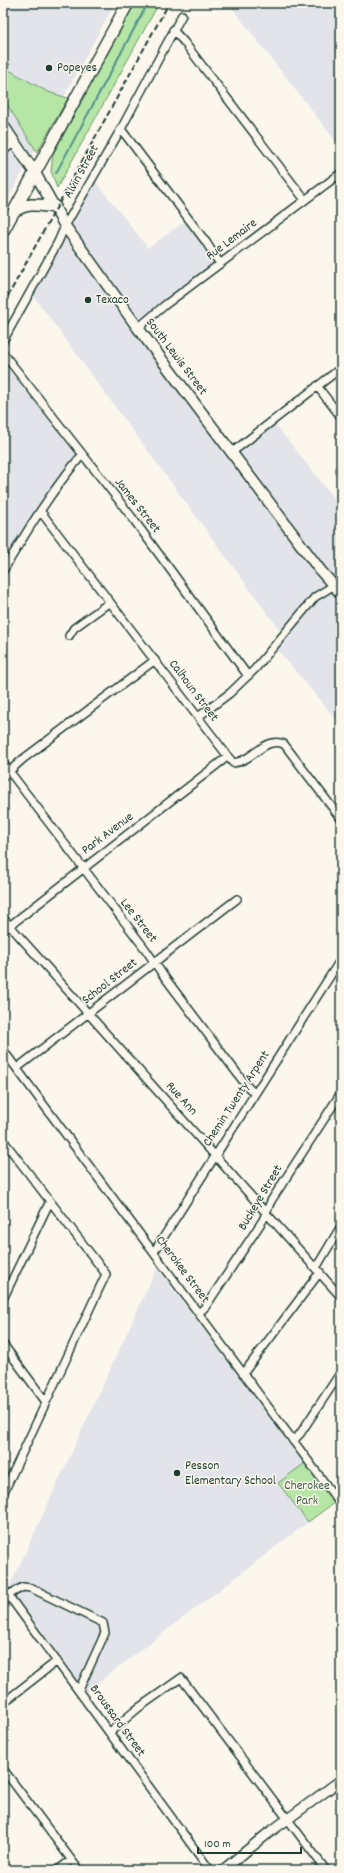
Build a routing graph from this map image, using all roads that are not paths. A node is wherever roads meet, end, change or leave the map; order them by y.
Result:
1 (128, 3) edge
2 (182, 15) dead end
3 (173, 30) junction
4 (3, 125) edge
5 (121, 130) junction
6 (14, 143) junction
7 (3, 151) edge
8 (341, 172) edge
9 (35, 173) junction
10 (305, 200) junction
11 (55, 207) junction
12 (14, 212) junction
13 (65, 226) junction
14 (3, 231) edge
15 (220, 264) junction
16 (138, 328) junction
17 (3, 341) edge
18 (3, 353) edge
19 (341, 368) edge
20 (318, 386) junction
21 (341, 417) edge
22 (231, 453) junction
23 (82, 456) junction
24 (41, 512) junction
25 (3, 571) edge
26 (337, 583) edge
27 (341, 594) edge
28 (110, 602) junction
29 (69, 636) dead end
30 (155, 660) junction
31 (248, 676) junction
32 (198, 717) junction
33 (227, 758) junction
34 (3, 763) edge
35 (9, 771) junction
36 (3, 777) edge
37 (341, 819) edge
38 (83, 868) junction
39 (237, 899) dead end
40 (3, 918) edge
41 (9, 924) junction
42 (3, 930) edge
43 (341, 959) edge
44 (154, 963) junction
45 (88, 1014) junction
46 (3, 1050) edge
47 (17, 1068) junction
48 (341, 1093) edge
49 (255, 1094) junction
50 (3, 1140) edge
51 (215, 1156) junction
52 (50, 1201) junction
53 (266, 1212) junction
54 (341, 1226) edge
55 (154, 1252) junction
56 (318, 1270) junction
57 (341, 1297) edge
58 (3, 1299) edge
59 (199, 1313) junction
60 (3, 1344) edge
61 (341, 1372) edge
62 (243, 1374) junction
63 (46, 1402) junction
64 (293, 1441) junction
65 (3, 1494) edge
66 (341, 1505) edge
67 (3, 1588) edge
68 (8, 1595) junction
69 (57, 1661) junction
70 (79, 1690) junction
71 (3, 1703) edge
72 (110, 1732) junction
73 (3, 1769) edge
74 (341, 1780) edge
75 (288, 1819) junction
76 (71, 1860) junction
77 (58, 1870) edge
78 (79, 1870) edge
79 (210, 1870) edge
80 (223, 1870) edge
81 (326, 1870) edge

1 - 9 main road
2 - 3 street, Alvin Street
3 - 5 street, Alvin Street
3 - 10 street
4 - 6 main road, South Lewis Street
5 - 13 street, Alvin Street
5 - 15 street
6 - 7 street
6 - 9 main road, South Lewis Street
8 - 10 street, Rue Lemaire
9 - 11 main road, South Lewis Street
9 - 12 main road
10 - 15 street, Rue Lemaire
11 - 12 main road
11 - 13 main road, South Lewis Street
12 - 14 main road
13 - 16 main road, South Lewis Street
13 - 17 street, Alvin Street
15 - 16 street, Rue Lemaire
16 - 22 main road, South Lewis Street
18 - 23 street, James Street
19 - 20 street
20 - 21 street
20 - 22 street
22 - 26 main road, South Lewis Street
23 - 24 street
23 - 31 street, James Street
24 - 25 street
24 - 28 street, Calhoun Street
26 - 27 main road, South Lewis Street
26 - 31 street
28 - 29 street
28 - 30 street, Calhoun Street
30 - 32 street, Calhoun Street
30 - 35 street
31 - 32 street
32 - 33 street, Calhoun Street
33 - 37 street
33 - 38 street, Park Avenue
34 - 35 street, Lee Street
35 - 36 street
35 - 38 street, Lee Street
38 - 41 street, Park Avenue
38 - 44 street, Lee Street
39 - 44 street, School Street
40 - 41 street, Rue Ann
41 - 42 street, Park Avenue
41 - 45 street, Rue Ann
43 - 49 street, Chemin Twenty Arpent
44 - 45 street, School Street
44 - 49 street, Lee Street
45 - 47 street, School Street
45 - 51 street, Rue Ann
46 - 47 street, Cherokee Street
47 - 55 street, Cherokee Street
48 - 53 street, Buckeye Street
49 - 51 street, Chemin Twenty Arpent
50 - 52 street
51 - 53 street, Rue Ann
51 - 55 street, Chemin Twenty Arpent
52 - 58 street
52 - 63 street
53 - 56 street, Rue Ann
53 - 59 street, Buckeye Street
54 - 56 street
55 - 59 street, Cherokee Street
56 - 57 street, Rue Ann
56 - 62 street
59 - 62 street, Cherokee Street
60 - 63 street
61 - 64 street
62 - 64 street, Cherokee Street
63 - 65 street
64 - 66 street, Cherokee Street
67 - 68 street, Broussard Street
68 - 69 street, Broussard Street
68 - 70 street
69 - 70 street, Broussard Street
69 - 71 street
70 - 72 street, Broussard Street
72 - 75 street
72 - 79 street, Broussard Street
73 - 76 street
74 - 75 street
75 - 80 street
75 - 81 street
76 - 77 street
76 - 78 street

